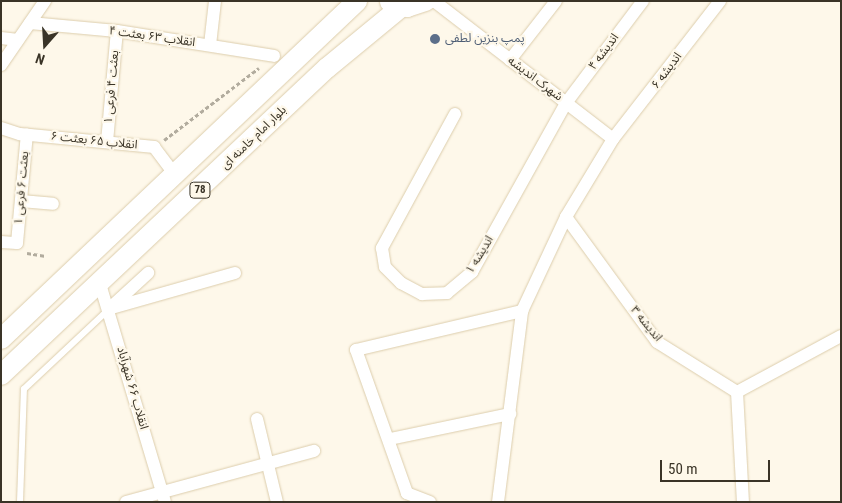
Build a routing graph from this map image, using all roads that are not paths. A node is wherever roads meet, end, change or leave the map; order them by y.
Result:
1 (45, 1) edge
2 (215, 1) edge
3 (357, 1) edge
4 (426, 1) edge
5 (434, 1) edge
6 (556, 1) edge
7 (643, 1) edge
8 (720, 1) edge
9 (394, 4) edge
10 (30, 23) junction
11 (117, 31) junction
12 (1, 38) edge
13 (18, 40) junction
14 (210, 45) junction
15 (274, 56) road end
16 (510, 60) junction
17 (1, 65) edge
18 (566, 102) junction
19 (455, 114) dead end
20 (1, 128) edge
21 (23, 134) junction
22 (613, 139) junction
23 (107, 142) junction
24 (174, 174) junction
25 (21, 201) junction
26 (53, 204) dead end
27 (566, 217) junction
28 (1, 242) edge
29 (148, 273) dead end
30 (235, 273) dead end
31 (100, 284) junction
32 (108, 309) junction
33 (522, 311) junction
34 (841, 336) edge
35 (1, 338) edge
36 (1, 375) edge
37 (737, 392) junction
38 (510, 414) junction
39 (257, 419) dead end
40 (390, 440) junction
41 (314, 451) dead end
42 (268, 464) junction
43 (164, 497) edge
44 (20, 502) edge
45 (126, 502) edge
46 (277, 502) edge
47 (430, 502) edge
48 (498, 502) edge
49 (742, 502) edge

1 - 10 street
2 - 14 street
3 - 24 main road, 78
4 - 9 main road, 78
5 - 16 street, شهرک اندیشه
6 - 16 street
7 - 18 street, اندیشه ۴
8 - 22 street, اندیشه ۶
9 - 31 main road, بلوار امام خامنه ای / 78
10 - 11 street, انقلاب ۶۳ بعثت ۴
10 - 13 street
11 - 14 street, انقلاب ۶۳ بعثت ۴
11 - 23 street, بعثت ۴ فرعی ۱
12 - 13 street
13 - 17 street
14 - 15 street, انقلاب ۶۳ بعثت ۴
16 - 18 street, شهرک اندیشه
18 - 19 street, اندیشه ۱
18 - 22 street, شهرک اندیشه
20 - 21 street, انقلاب ۶۵ بعثت ۶
21 - 23 street, انقلاب ۶۵ بعثت ۶
21 - 25 street, بعثت ۶ فرعی ۱
22 - 27 street
23 - 24 street, انقلاب ۶۵ بعثت ۶
24 - 35 main road, 78
25 - 26 street
25 - 28 street, بعثت ۶ فرعی ۱
27 - 33 street
27 - 37 street, اندیشه ۳
29 - 32 street
30 - 32 street
31 - 32 street, انقلاب ۶۶ شهرآباد
31 - 36 main road, بلوار امام خامنه ای / 78
32 - 43 street, انقلاب ۶۶ شهرآباد
32 - 44 lane
33 - 38 street
33 - 40 street
34 - 37 street
37 - 49 street
38 - 40 street
38 - 48 street
39 - 42 street
40 - 47 street
41 - 42 street
42 - 43 street
42 - 46 street
43 - 45 street

